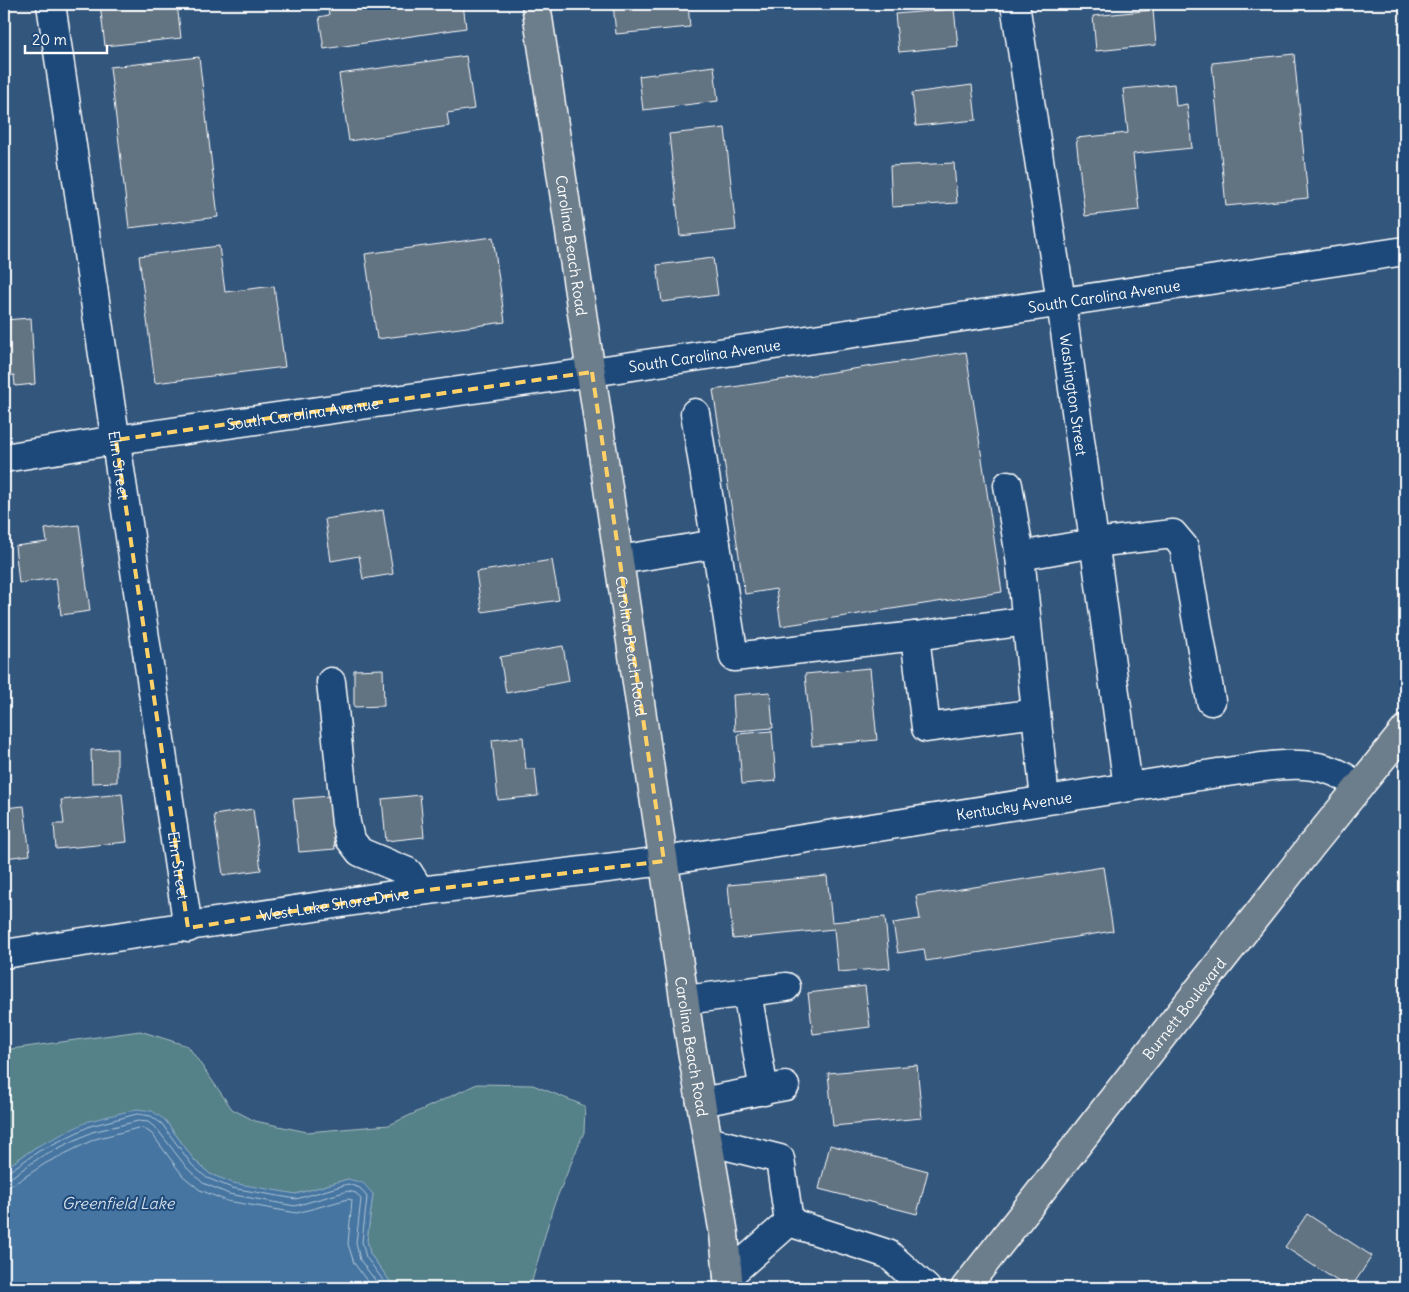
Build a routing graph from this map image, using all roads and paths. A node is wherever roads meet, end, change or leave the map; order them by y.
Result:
1 (51, 4) edge
2 (536, 4) edge
3 (1015, 4) edge
4 (1405, 251) edge
5 (1061, 302) junction
6 (592, 372) junction
7 (695, 413) dead end
8 (116, 440) junction
9 (4, 458) edge
10 (1008, 485) dead end
11 (1094, 543) junction
12 (716, 544) junction
13 (1020, 556) junction
14 (619, 560) junction
15 (1026, 621) junction
16 (915, 636) junction
17 (330, 682) dead end
18 (1211, 701) dead end
19 (1036, 713) junction
20 (1405, 730) edge
21 (1128, 787) junction
22 (1358, 788) junction
23 (1046, 800) junction
24 (664, 861) junction
25 (420, 892) junction
26 (188, 928) junction
27 (4, 954) edge
28 (786, 987) dead end
29 (747, 992) junction
30 (685, 1000) junction
31 (701, 1102) junction
32 (708, 1141) junction
33 (789, 1222) junction
34 (725, 1284) edge
35 (926, 1288) edge
36 (965, 1288) edge

1 - 8 street, Elm Street
2 - 6 main road, Carolina Beach Road
3 - 5 street, Washington Street
4 - 5 street, South Carolina Avenue
5 - 6 street, South Carolina Avenue
5 - 11 street, Washington Street
6 - 8 street, South Carolina Avenue
6 - 14 main road, Carolina Beach Road
7 - 12 street
8 - 9 street, South Carolina Avenue
8 - 26 street, Elm Street
10 - 13 street
11 - 13 street
11 - 18 street
11 - 21 street, Washington Street
12 - 14 street
12 - 16 street
13 - 15 street
14 - 24 main road, Carolina Beach Road
15 - 16 street
15 - 19 street
16 - 19 street
17 - 25 street
19 - 23 street
20 - 22 main road, Burnett Boulevard
21 - 22 street, Kentucky Avenue
21 - 23 street, Kentucky Avenue
22 - 36 main road, Burnett Boulevard
23 - 24 street, Kentucky Avenue
24 - 25 street, West Lake Shore Drive
24 - 30 main road, Carolina Beach Road
25 - 26 street, West Lake Shore Drive
26 - 27 street, West Lake Shore Drive
28 - 29 street
29 - 30 street
29 - 31 street
30 - 31 main road, Carolina Beach Road
31 - 32 main road, Carolina Beach Road
32 - 33 street
32 - 34 main road, Carolina Beach Road
33 - 34 street
33 - 35 street

